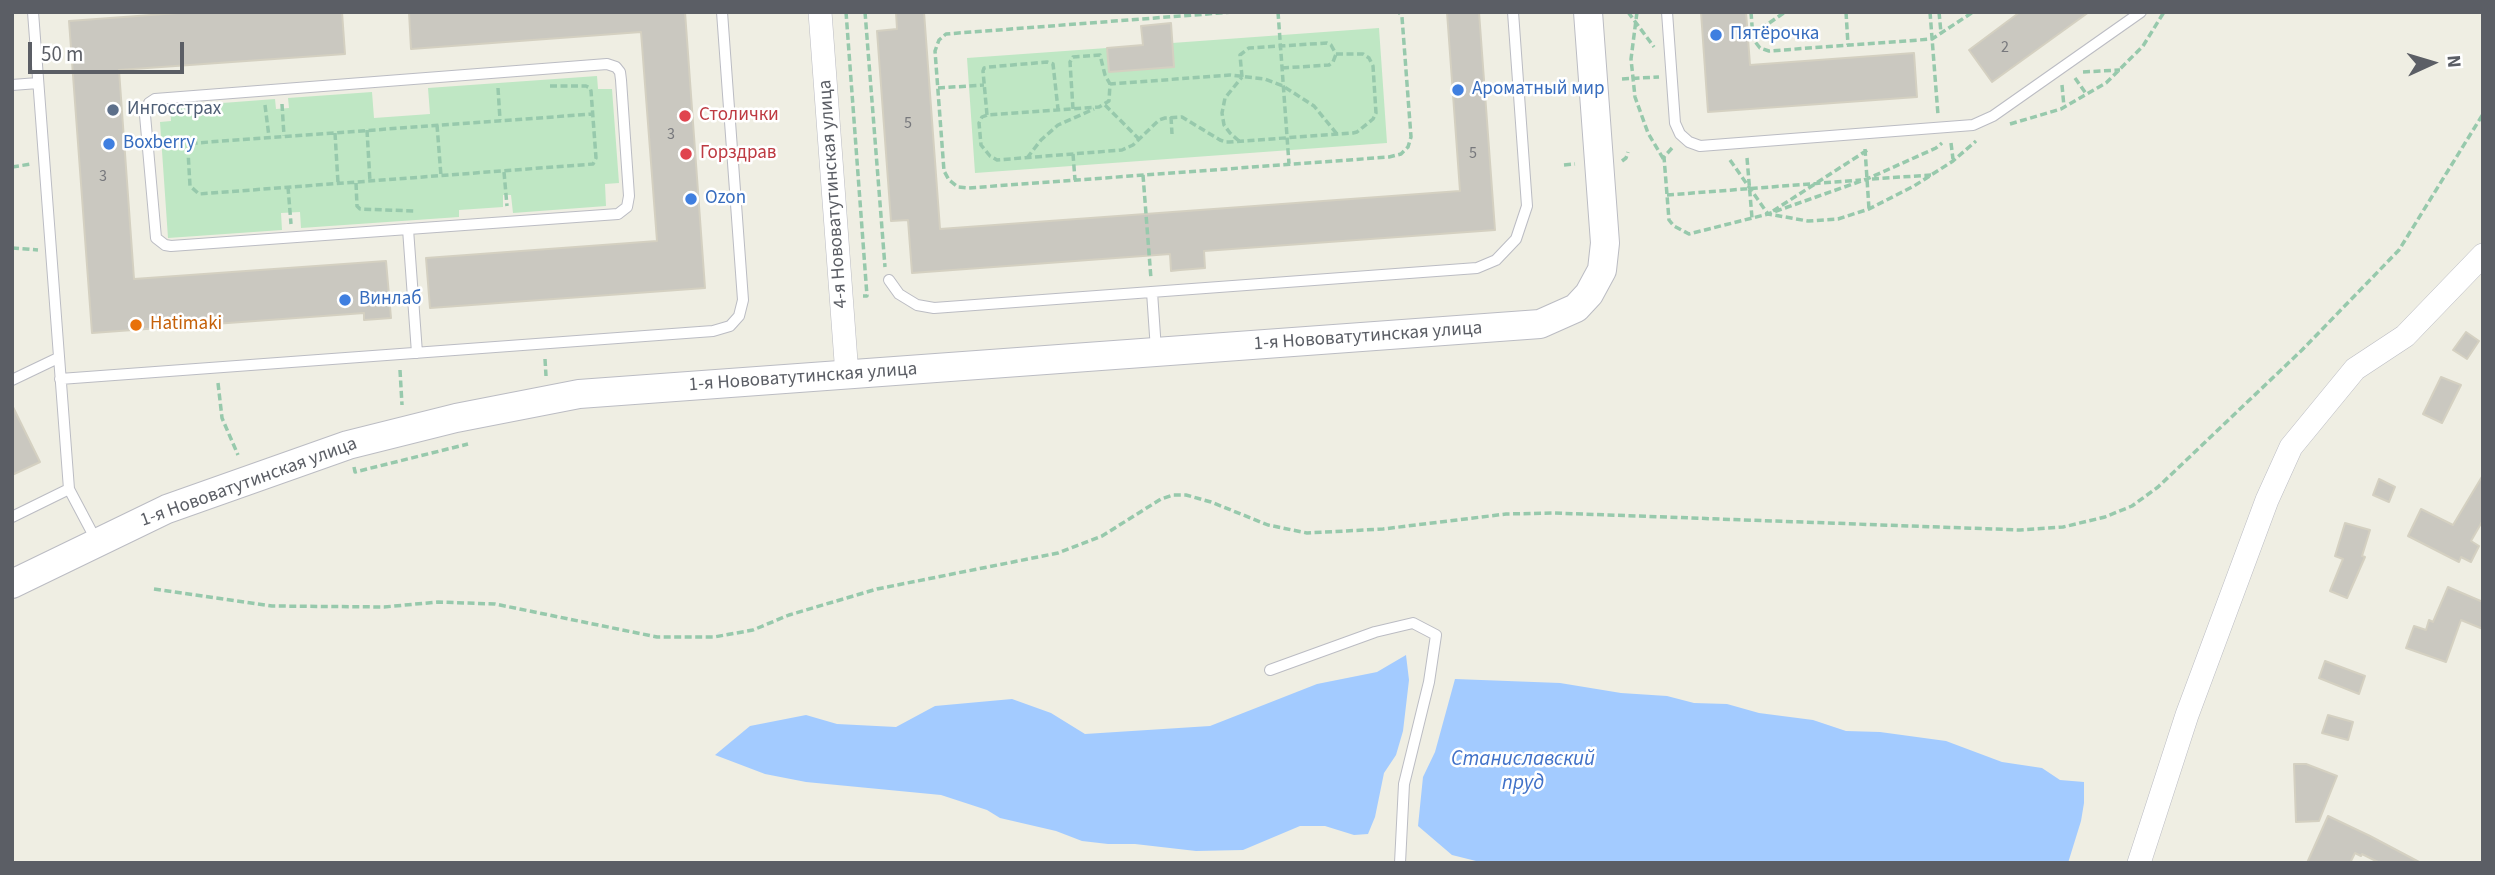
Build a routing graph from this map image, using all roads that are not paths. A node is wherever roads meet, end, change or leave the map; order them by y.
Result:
1 (33, 12) edge
2 (722, 12) edge
3 (820, 12) edge
4 (1513, 12) edge
5 (1588, 12) edge
6 (1667, 12) edge
7 (2141, 12) edge
8 (38, 83) junction
9 (12, 85) edge
10 (408, 229) junction
11 (2483, 255) edge
12 (889, 279) road end
13 (1152, 292) junction
14 (1156, 352) junction
15 (417, 353) junction
16 (58, 358) junction
17 (847, 375) junction
18 (60, 379) junction
19 (12, 380) edge
20 (69, 489) junction
21 (12, 517) edge
22 (98, 543) junction
23 (12, 584) edge
24 (1270, 670) dead end
25 (1400, 863) edge
26 (2139, 863) edge

1 - 8 lane
2 - 15 lane
3 - 17 street, 4-я Нововатутинская улица
4 - 13 lane
5 - 14 street, 1-я Нововатутинская улица
6 - 7 lane
8 - 9 lane
8 - 16 lane
10 - 10 lane
10 - 15 lane
11 - 26 street
12 - 13 lane
13 - 14 lane
14 - 17 street, 1-я Нововатутинская улица
15 - 18 lane
16 - 18 lane
16 - 19 lane
17 - 22 street, 1-я Нововатутинская улица
18 - 20 lane
20 - 21 lane
20 - 22 lane
22 - 23 street, 1-я Нововатутинская улица
24 - 25 lane

